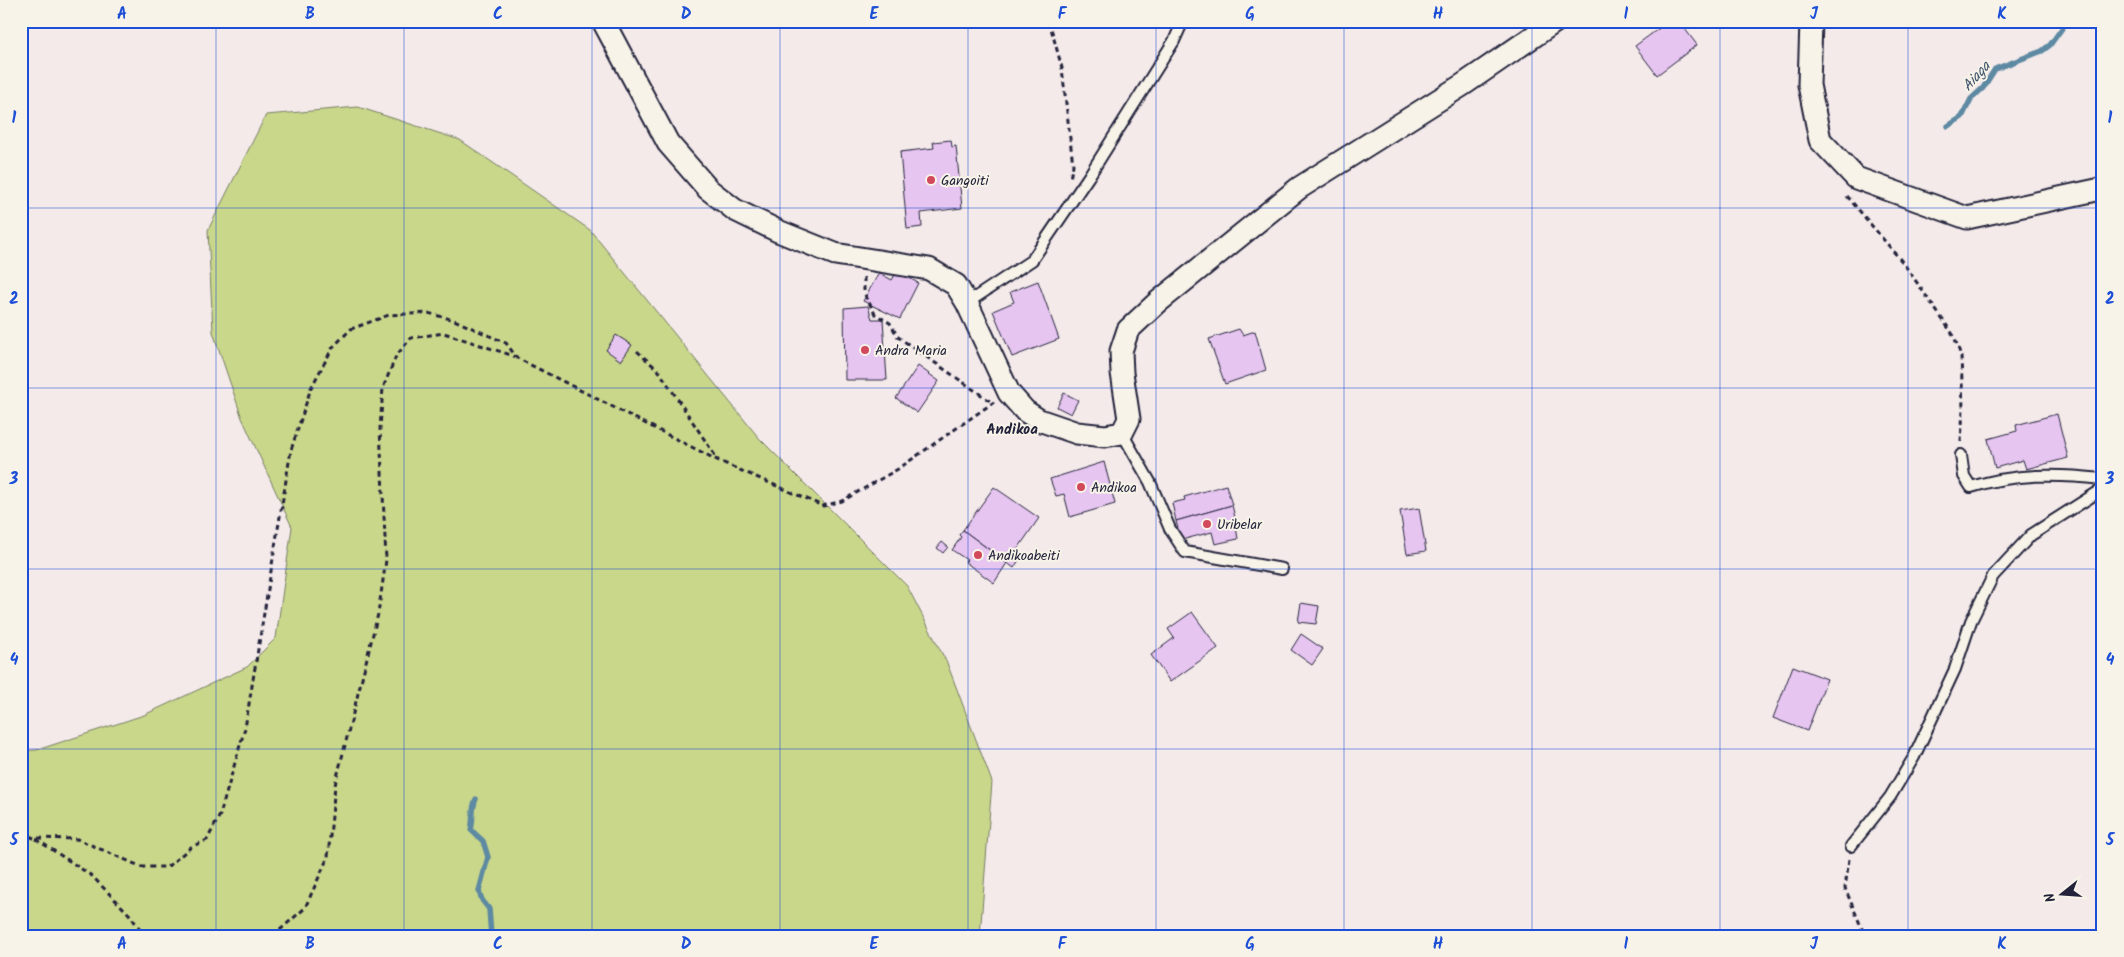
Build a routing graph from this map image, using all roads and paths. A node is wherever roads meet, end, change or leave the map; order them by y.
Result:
1 (602, 21) edge
2 (1049, 21) edge
3 (1183, 21) edge
4 (1556, 21) edge
5 (1811, 21) edge
6 (1068, 183) dead end
7 (1844, 189) dead end
8 (2103, 190) edge
9 (863, 258) junction
10 (967, 303) junction
11 (637, 351) dead end
12 (517, 358) junction
13 (1001, 398) junction
14 (1122, 433) junction
15 (1961, 455) joint
16 (718, 461) junction
17 (2103, 479) edge
18 (2103, 489) edge
19 (1282, 569) dead end
20 (21, 834) edge
21 (34, 838) junction
22 (1852, 846) joint
23 (145, 936) edge
24 (273, 936) edge
25 (1866, 936) edge

1 - 9 street
2 - 6 path
3 - 10 lane
4 - 14 street
5 - 8 street
7 - 15 path
9 - 10 street
9 - 13 path
10 - 13 street
11 - 16 path
12 - 16 path
12 - 21 path
12 - 24 path
13 - 14 street
13 - 16 path
14 - 19 lane
15 - 17 lane
18 - 22 lane
20 - 21 path
21 - 23 path
22 - 25 path

